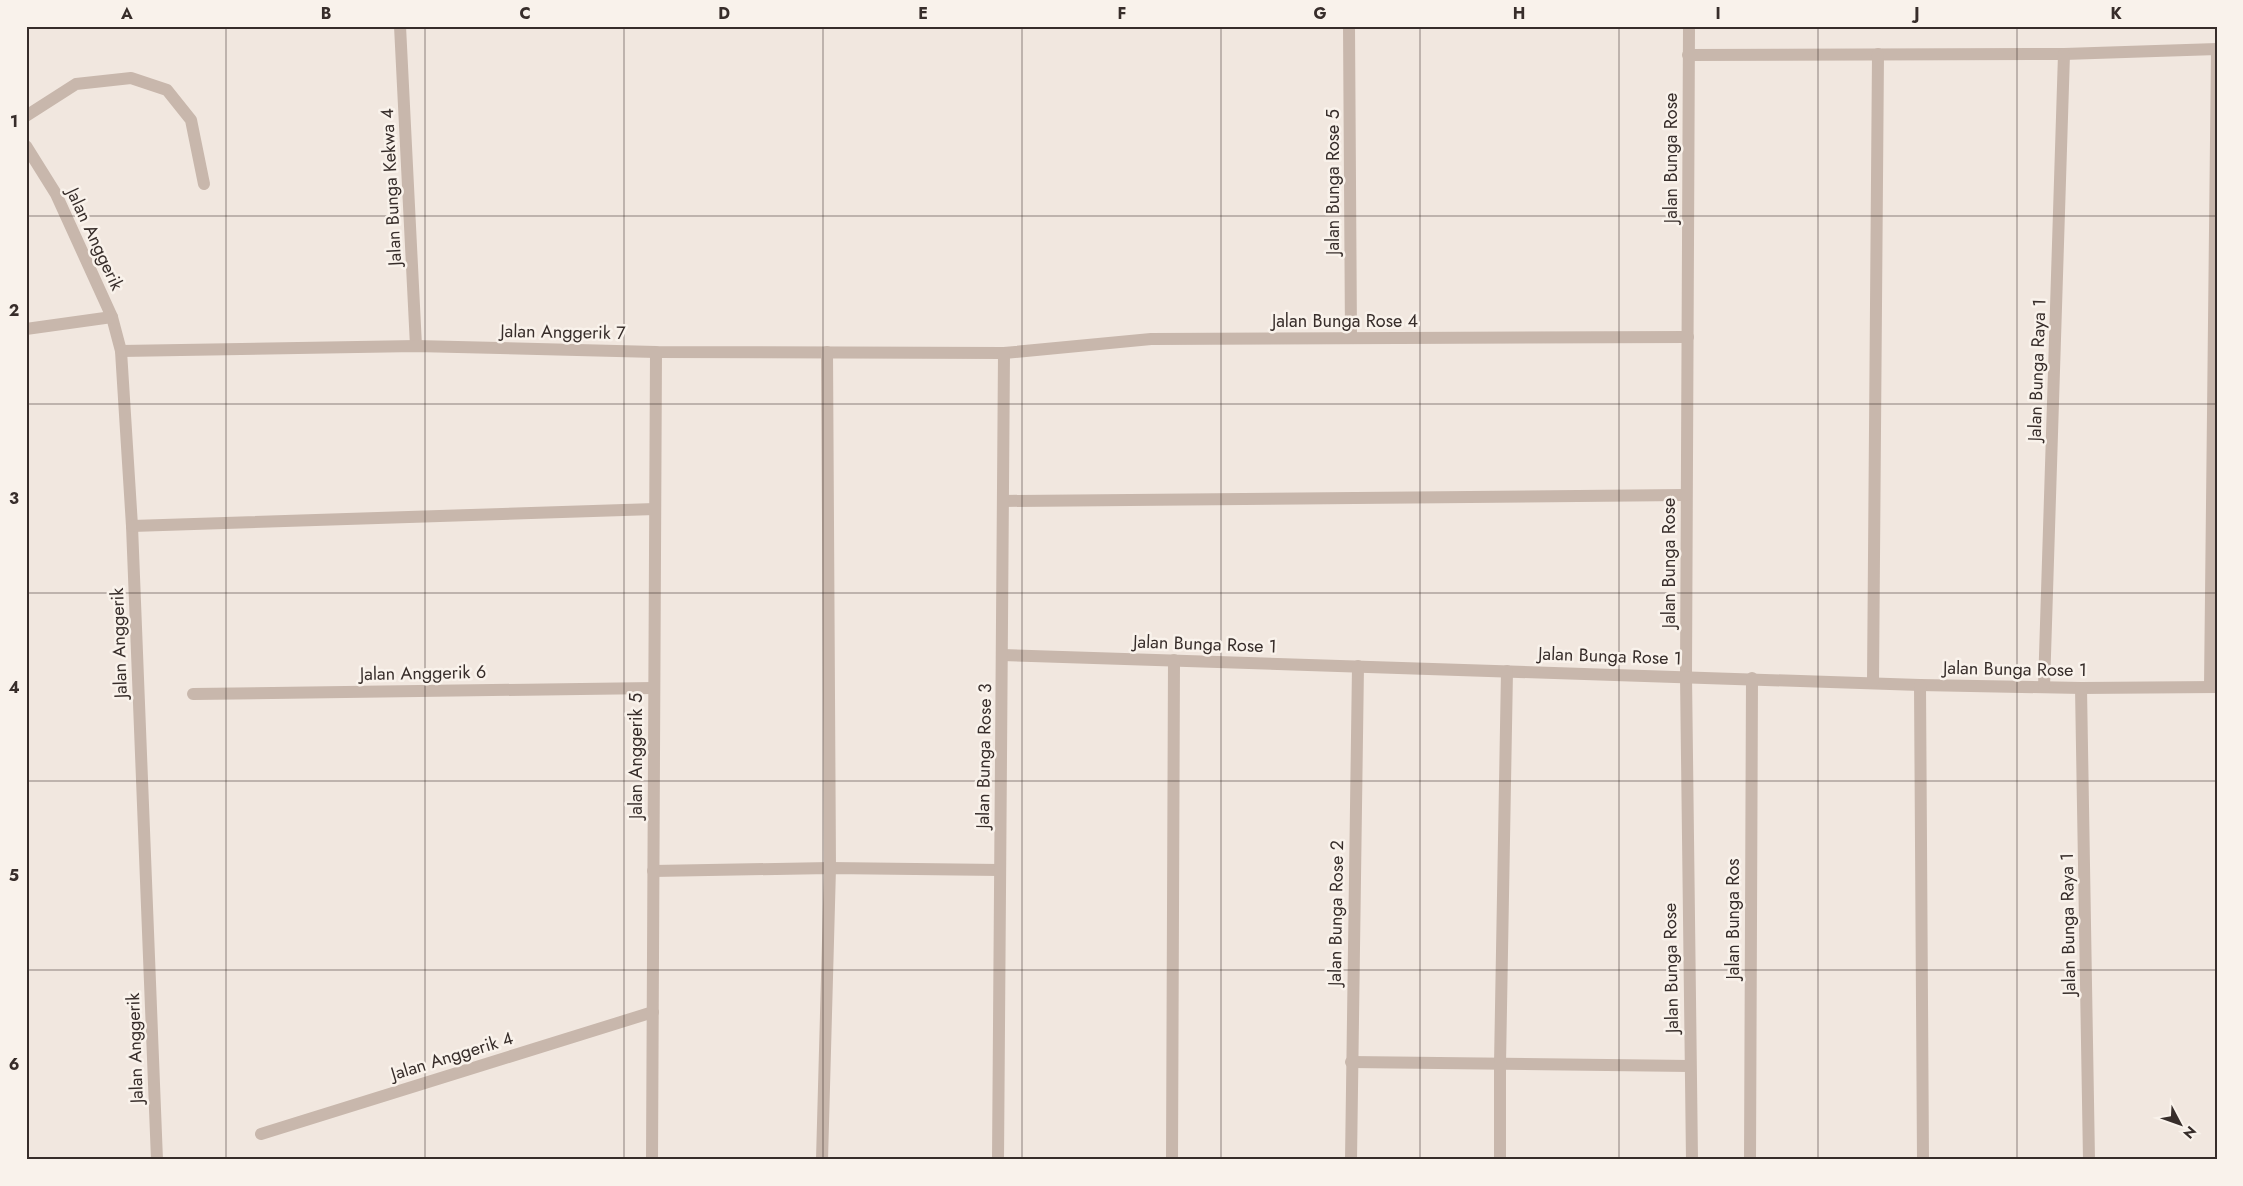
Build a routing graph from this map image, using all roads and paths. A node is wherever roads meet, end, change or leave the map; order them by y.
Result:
1 (400, 26) edge
2 (1350, 26) edge
3 (1688, 26) edge
4 (2217, 50) edge
5 (1878, 54) junction
6 (2064, 54) junction
7 (1688, 55) junction
8 (26, 116) edge
9 (26, 146) edge
10 (204, 184) dead end
11 (112, 317) junction
12 (26, 329) edge
13 (1688, 337) junction
14 (1351, 338) junction
15 (416, 346) junction
16 (121, 351) junction
17 (656, 352) junction
18 (827, 352) junction
19 (1004, 353) junction
20 (1686, 495) junction
21 (1003, 501) junction
22 (655, 509) junction
23 (132, 526) junction
24 (1002, 655) junction
25 (1174, 660) junction
26 (1358, 666) junction
27 (1507, 670) junction
28 (1686, 676) junction
29 (1752, 678) junction
30 (1873, 682) junction
31 (1920, 685) junction
32 (2213, 687) edge
33 (654, 688) junction
34 (2044, 688) junction
35 (2081, 688) junction
36 (193, 694) dead end
37 (830, 868) junction
38 (1000, 870) junction
39 (653, 871) junction
40 (652, 1012) junction
41 (1351, 1062) junction
42 (1500, 1064) junction
43 (1690, 1066) junction
44 (261, 1134) dead end
45 (158, 1160) edge
46 (652, 1160) edge
47 (822, 1160) edge
48 (998, 1160) edge
49 (1172, 1160) edge
50 (1352, 1160) edge
51 (1500, 1160) edge
52 (1692, 1160) edge
53 (1750, 1160) edge
54 (1923, 1160) edge
55 (2089, 1160) edge

1 - 15 street, Jalan Bunga Kekwa 4
2 - 14 street, Jalan Bunga Rose 5
3 - 7 street, Jalan Bunga Rose
4 - 6 street
4 - 32 street
5 - 6 street
5 - 7 street
5 - 30 street
6 - 34 street, Jalan Bunga Raya 1
7 - 13 street, Jalan Bunga Rose
8 - 10 street
9 - 11 street, Jalan Anggerik
11 - 12 street
11 - 16 street, Jalan Anggerik
13 - 14 street, Jalan Bunga Rose 4
13 - 20 street, Jalan Bunga Rose
14 - 19 street, Jalan Bunga Rose 4
15 - 16 street, Jalan Anggerik 7
15 - 17 street, Jalan Anggerik 7
16 - 23 street, Jalan Anggerik
17 - 18 street, Jalan Anggerik 7
17 - 22 street, Jalan Anggerik 5
18 - 19 street, Jalan Anggerik 7
18 - 37 street
19 - 21 street, Jalan Bunga Rose 3
20 - 21 street
20 - 28 street, Jalan Bunga Rose
21 - 24 street, Jalan Bunga Rose 3
22 - 23 street
22 - 33 street, Jalan Anggerik 5
23 - 45 street, Jalan Anggerik
24 - 25 street, Jalan Bunga Rose 1
24 - 38 street, Jalan Bunga Rose 3
25 - 26 street, Jalan Bunga Rose 1
25 - 49 street
26 - 27 street, Jalan Bunga Rose 1
26 - 41 street, Jalan Bunga Rose 2
27 - 28 street, Jalan Bunga Rose 1
27 - 42 street
28 - 29 street, Jalan Bunga Rose 1
28 - 43 street, Jalan Bunga Rose
29 - 30 street, Jalan Bunga Rose 1
29 - 53 street, Jalan Bunga Ros
30 - 31 street, Jalan Bunga Rose 1
31 - 34 street, Jalan Bunga Rose 1
31 - 54 street
32 - 35 street, Jalan Bunga Rose 1
33 - 36 street, Jalan Anggerik 6
33 - 39 street, Jalan Anggerik 5
34 - 35 street, Jalan Bunga Rose 1
35 - 55 street, Jalan Bunga Raya 1
37 - 38 street
37 - 39 street
37 - 47 street
38 - 48 street, Jalan Bunga Rose 3
39 - 40 street, Jalan Anggerik 5
40 - 44 street, Jalan Anggerik 4
40 - 46 street, Jalan Anggerik 5
41 - 42 street
41 - 50 street, Jalan Bunga Rose 2
42 - 43 street
42 - 51 street
43 - 52 street, Jalan Bunga Rose

